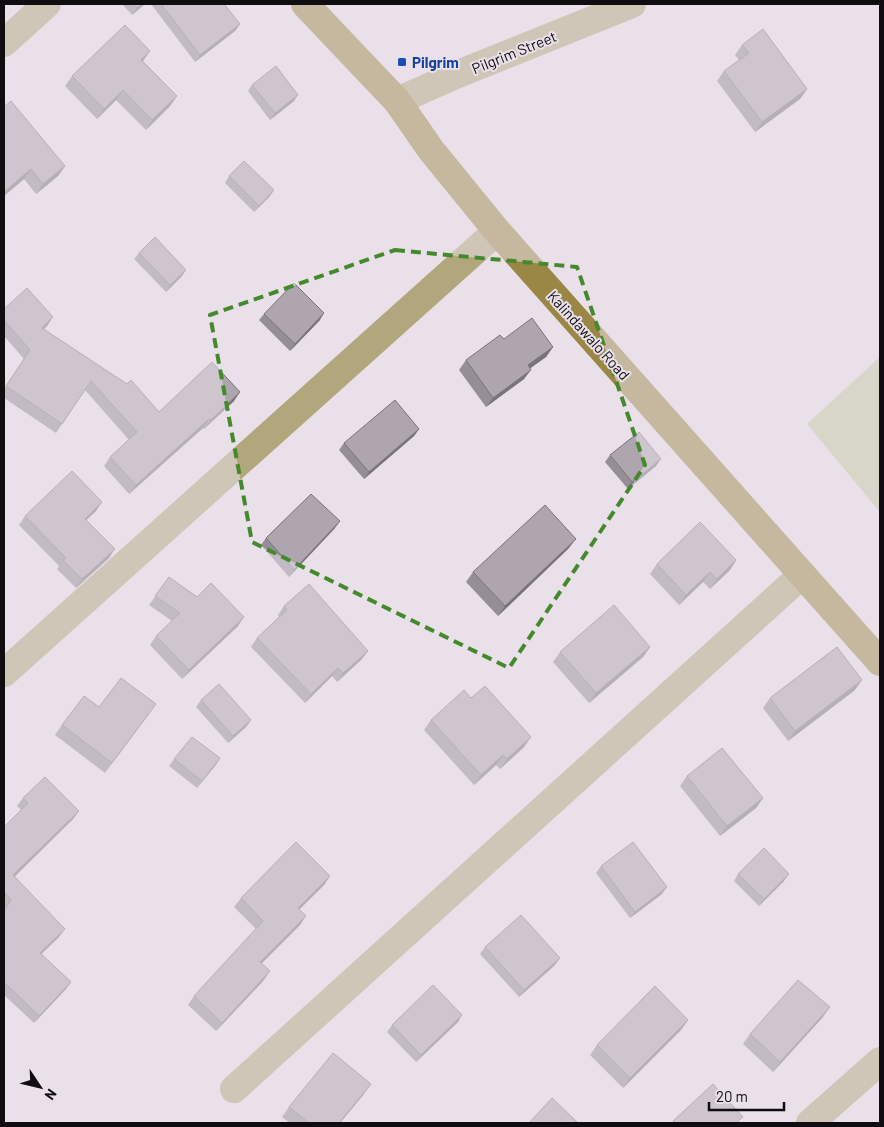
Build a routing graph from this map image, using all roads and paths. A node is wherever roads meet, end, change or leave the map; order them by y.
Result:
1 (48, 4) edge
2 (305, 4) edge
3 (632, 4) edge
4 (4, 43) edge
5 (397, 102) junction
6 (497, 231) junction
7 (802, 575) junction
8 (880, 662) edge
9 (4, 673) edge
10 (880, 1061) edge
11 (234, 1089) dead end
12 (810, 1123) edge

1 - 4 street
2 - 5 street, Kalindawalo Road
3 - 5 street, Pilgrim Street
5 - 6 street, Kalindawalo Road
6 - 7 street, Kalindawalo Road
6 - 9 street
7 - 8 street, Kalindawalo Road
7 - 11 street
10 - 12 street

